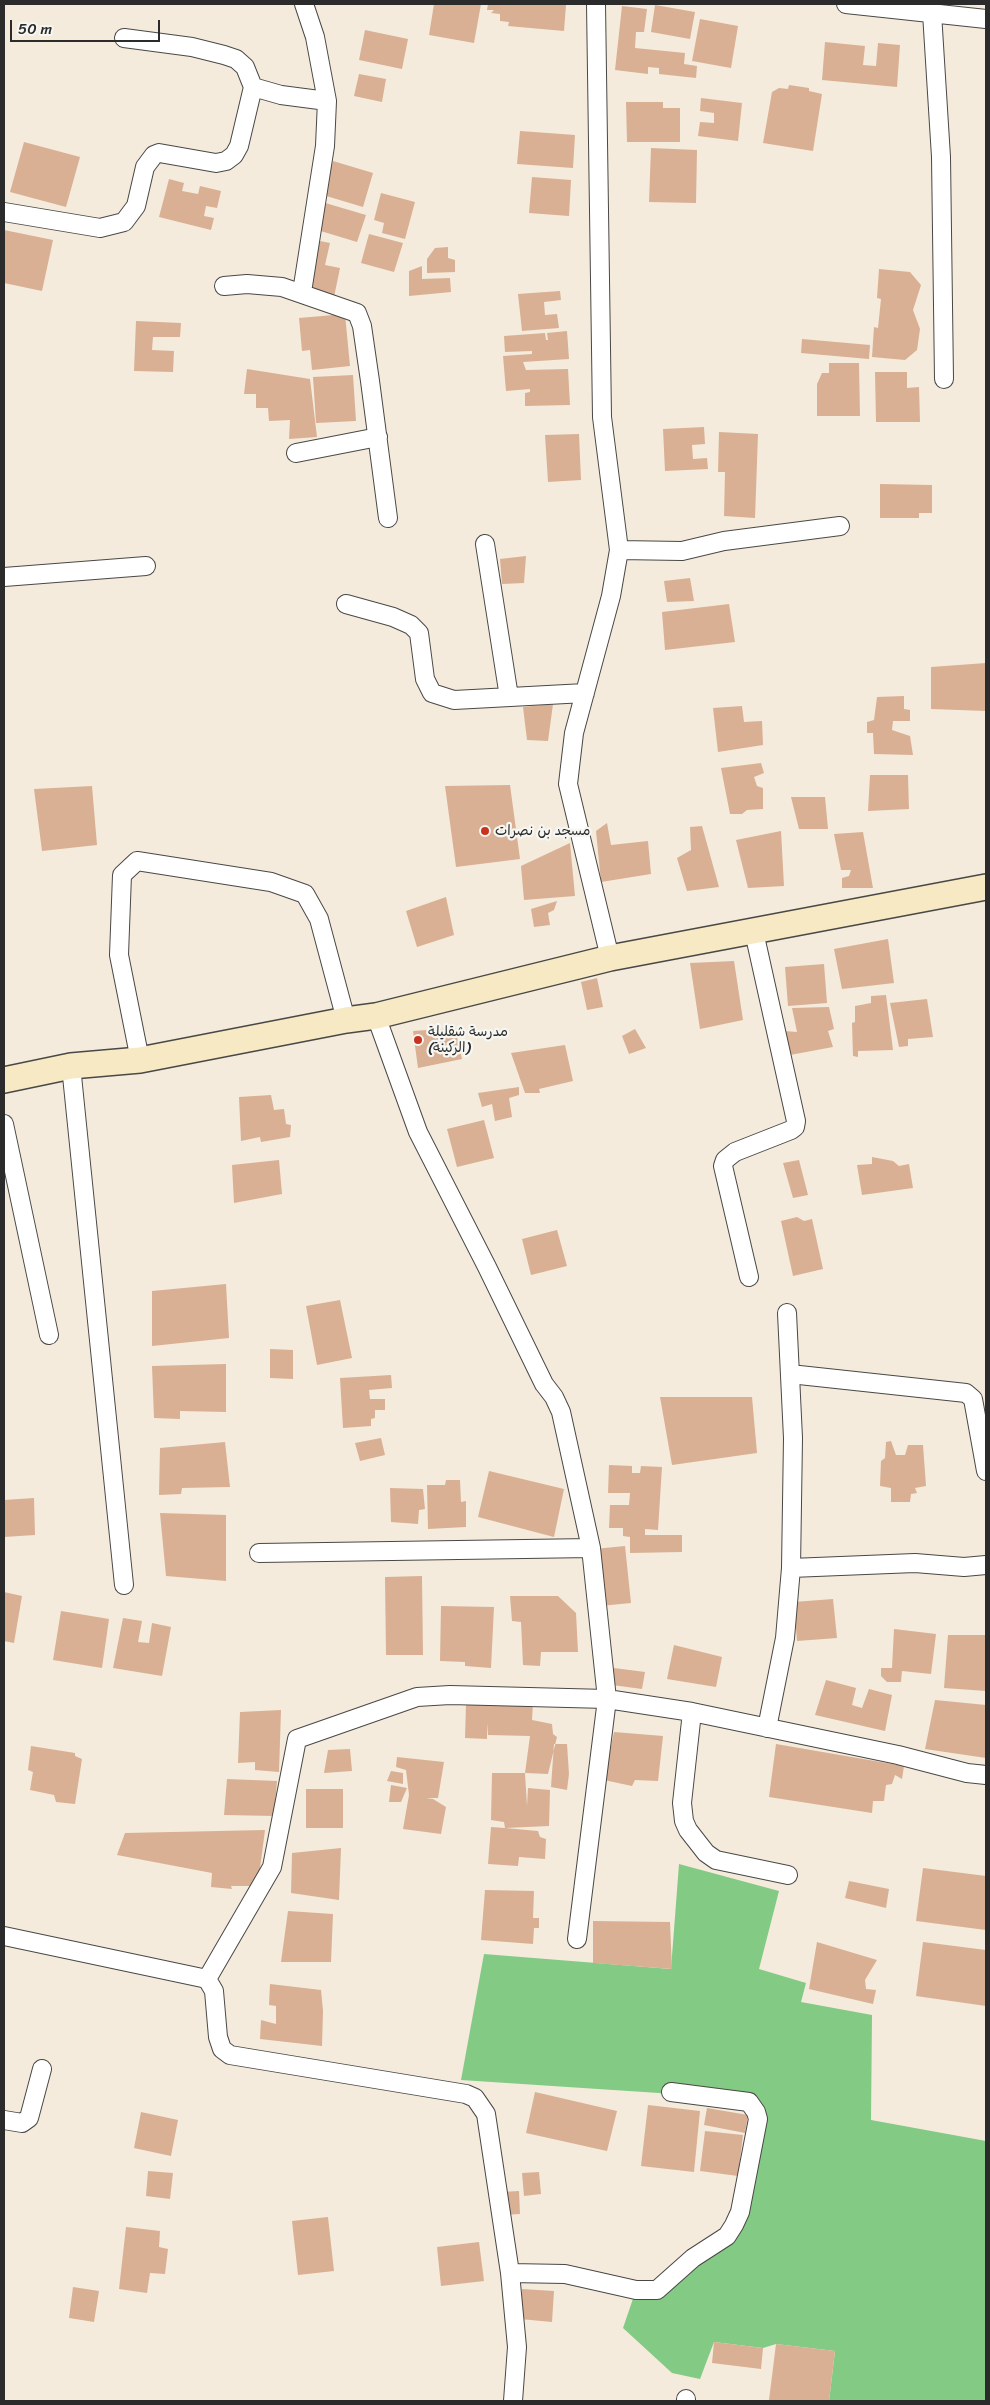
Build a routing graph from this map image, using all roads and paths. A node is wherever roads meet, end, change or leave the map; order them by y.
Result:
1 (304, 4) edge
2 (596, 4) edge
3 (846, 4) edge
4 (932, 13) junction
5 (986, 19) edge
6 (124, 38) dead end
7 (253, 87) junction
8 (327, 101) junction
9 (4, 212) edge
10 (224, 286) dead end
11 (302, 292) junction
12 (944, 379) dead end
13 (378, 437) junction
14 (296, 453) dead end
15 (388, 518) dead end
16 (840, 526) dead end
17 (485, 544) dead end
18 (619, 550) junction
19 (146, 566) dead end
20 (4, 577) edge
21 (346, 604) dead end
22 (585, 693) junction
23 (509, 697) junction
24 (986, 889) edge
25 (754, 932) junction
26 (610, 958) junction
27 (376, 1016) junction
28 (346, 1020) junction
29 (140, 1060) junction
30 (71, 1066) junction
31 (4, 1080) edge
32 (4, 1124) edge
33 (749, 1277) dead end
34 (787, 1314) dead end
35 (49, 1336) dead end
36 (790, 1374) junction
37 (986, 1471) edge
38 (591, 1548) junction
39 (258, 1553) dead end
40 (986, 1565) edge
41 (790, 1568) junction
42 (124, 1585) dead end
43 (606, 1698) junction
44 (692, 1712) junction
45 (767, 1728) junction
46 (986, 1775) edge
47 (788, 1875) dead end
48 (4, 1936) edge
49 (576, 1939) dead end
50 (207, 1979) junction
51 (42, 2069) dead end
52 (671, 2092) dead end
53 (4, 2120) edge
54 (510, 2273) junction
55 (513, 2401) edge

1 - 8 street
2 - 18 street
3 - 4 street
4 - 5 street
4 - 12 street
6 - 7 street
7 - 8 street
7 - 9 street
8 - 11 street
10 - 11 street
11 - 13 street
13 - 14 street
13 - 15 street
16 - 18 street
17 - 23 street
18 - 22 street
19 - 20 street
21 - 23 street
22 - 23 street
22 - 26 street
24 - 25 street
25 - 26 street
25 - 33 street
26 - 27 street
27 - 28 street
27 - 38 street
28 - 29 street
28 - 29 street
29 - 30 street
30 - 31 street
30 - 42 street
32 - 35 street
34 - 36 street
36 - 37 street
36 - 41 street
38 - 39 street
38 - 43 street
40 - 41 street
41 - 45 street
43 - 44 street
43 - 49 street
43 - 50 street
44 - 45 street
44 - 47 street
45 - 46 street
48 - 50 street
50 - 54 street
51 - 53 street
52 - 54 street
54 - 55 street

